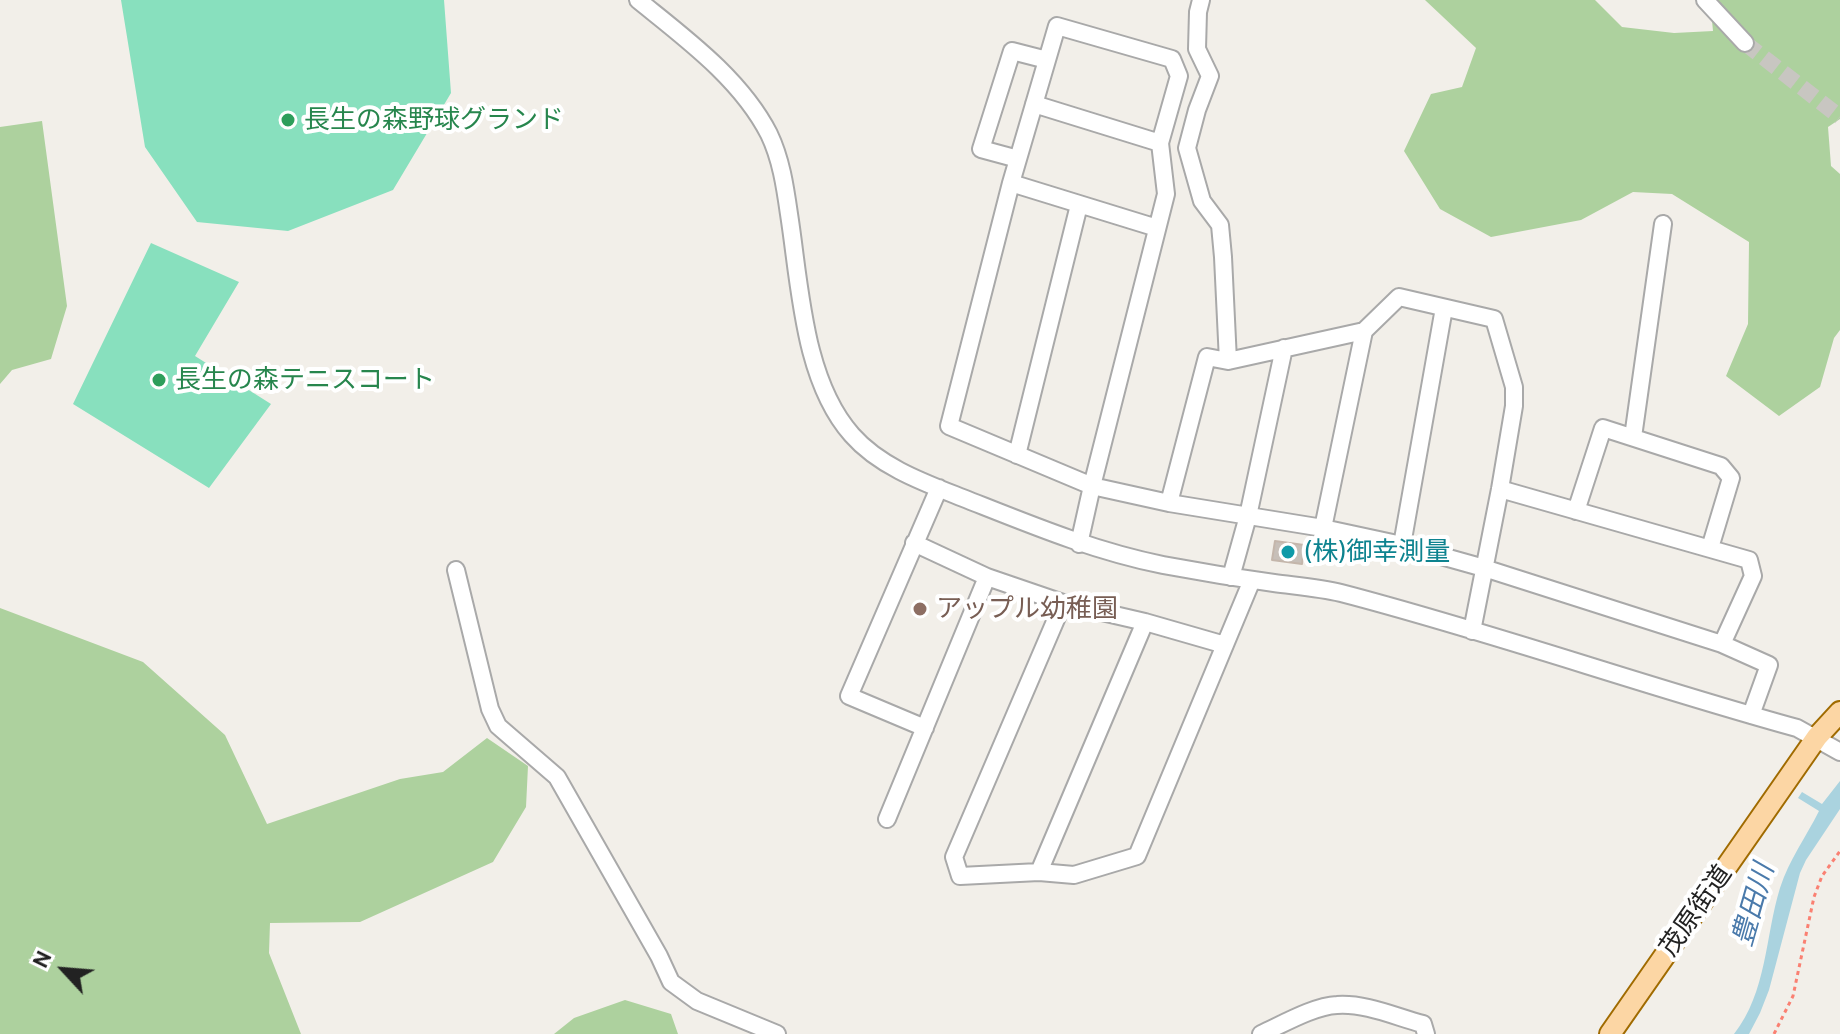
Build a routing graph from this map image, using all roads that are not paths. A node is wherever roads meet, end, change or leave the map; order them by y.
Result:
1 (638, 0) edge
2 (1201, 0) edge
3 (1705, 0) edge
4 (1745, 43) tunnel mouth
5 (1047, 60) junction
6 (1034, 104) junction
7 (1160, 143) junction
8 (1018, 159) junction
9 (1011, 183) junction
10 (1079, 205) junction
11 (1663, 224) dead end
12 (1157, 228) junction
13 (1444, 308) junction
14 (1364, 331) junction
15 (1284, 348) junction
16 (1228, 361) junction
17 (1633, 437) junction
18 (1017, 455) junction
19 (1092, 486) junction
20 (939, 488) junction
21 (1500, 489) junction
22 (1169, 503) junction
23 (1576, 511) junction
24 (1248, 516) junction
25 (1323, 528) junction
26 (914, 543) junction
27 (1079, 544) junction
28 (1402, 545) junction
29 (1710, 548) junction
30 (1484, 568) junction
31 (456, 570) dead end
32 (987, 577) junction
33 (1231, 577) junction
34 (1252, 580) junction
35 (1063, 603) junction
36 (1145, 622) junction
37 (1472, 631) junction
38 (1722, 644) junction
39 (1225, 645) junction
40 (1840, 712) edge
41 (1751, 715) junction
42 (925, 728) junction
43 (1817, 737) junction
44 (1838, 750) edge
45 (887, 819) dead end
46 (1039, 872) junction
47 (739, 1027) edge
48 (777, 1034) edge
49 (1261, 1034) edge
50 (1426, 1034) edge
51 (1610, 1034) edge

1 - 20 street
2 - 16 street
3 - 4 street
5 - 6 street
5 - 7 street
5 - 8 street
6 - 7 street
6 - 8 street
7 - 12 street
8 - 9 street
9 - 10 street
9 - 18 street
10 - 12 street
10 - 18 street
11 - 17 street
12 - 19 street
13 - 14 street
13 - 21 street
13 - 28 street
14 - 15 street
14 - 25 street
15 - 16 street
15 - 24 street
16 - 22 street
17 - 23 street
17 - 29 street
18 - 19 street
19 - 22 street
19 - 27 street
20 - 26 street
20 - 27 street
21 - 23 street
21 - 30 street
22 - 24 street
23 - 29 street
24 - 25 street
24 - 33 street
25 - 28 street
26 - 32 street
26 - 42 street
27 - 33 street
28 - 30 street
29 - 38 street
30 - 37 street
30 - 38 street
31 - 47 street
32 - 35 street
32 - 42 street
33 - 34 street
34 - 37 street
34 - 39 street
35 - 36 street
35 - 46 street
36 - 39 street
36 - 46 street
37 - 41 street
38 - 41 street
39 - 46 street
40 - 43 main road, 茂原街道
41 - 43 street
42 - 45 street
43 - 44 street
43 - 51 main road, 茂原街道
47 - 48 street
49 - 50 street

